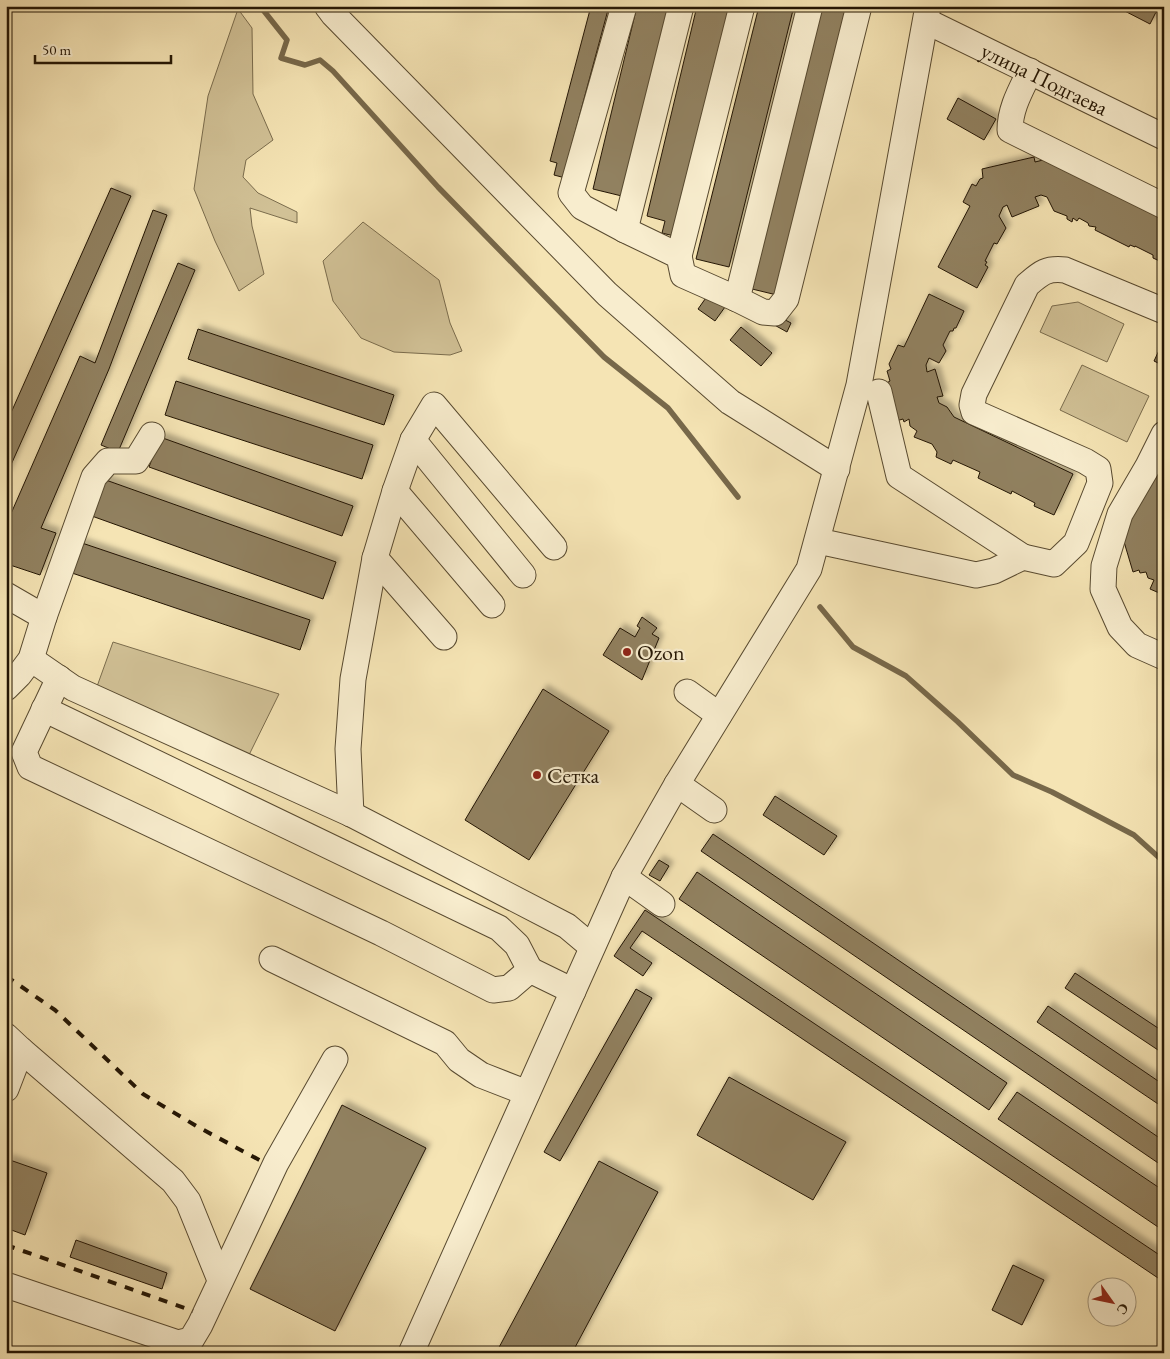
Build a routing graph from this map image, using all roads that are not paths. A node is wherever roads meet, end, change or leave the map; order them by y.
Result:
1 (327, 6) edge
2 (624, 6) edge
3 (681, 6) edge
4 (742, 6) edge
5 (810, 6) edge
6 (859, 6) edge
7 (927, 14) edge
8 (1030, 71) junction
9 (1164, 137) edge
10 (1164, 206) edge
11 (625, 230) junction
12 (679, 256) junction
13 (737, 298) junction
14 (1164, 311) edge
15 (879, 392) dead end
16 (1164, 434) edge
17 (152, 435) dead end
18 (413, 440) junction
19 (836, 469) junction
20 (394, 491) junction
21 (818, 541) junction
22 (554, 548) dead end
23 (1023, 557) junction
24 (375, 558) junction
25 (523, 575) dead end
26 (6, 595) edge
27 (492, 605) dead end
28 (44, 617) junction
29 (444, 637) dead end
30 (1164, 657) edge
31 (31, 659) junction
32 (58, 678) junction
33 (6, 688) edge
34 (686, 692) dead end
35 (44, 709) junction
36 (719, 715) junction
37 (677, 784) junction
38 (714, 810) dead end
39 (350, 814) junction
40 (624, 877) junction
41 (662, 904) dead end
42 (592, 947) junction
43 (272, 959) dead end
44 (530, 970) junction
45 (573, 991) junction
46 (14, 1043) edge
47 (335, 1059) dead end
48 (6, 1089) edge
49 (527, 1093) junction
50 (220, 1280) junction
51 (6, 1285) edge
52 (411, 1353) edge

1 - 19 street
2 - 11 street
3 - 11 street
4 - 12 street
5 - 13 street
6 - 13 street
7 - 8 street, улица Подгаева
7 - 19 street
8 - 9 street, улица Подгаева
8 - 10 street
11 - 12 street
12 - 13 street
14 - 23 street
15 - 23 street
16 - 30 street
17 - 28 street
18 - 20 street
18 - 22 street
18 - 25 street
19 - 21 street
20 - 24 street
20 - 27 street
21 - 23 street
21 - 36 street
24 - 29 street
24 - 39 street
26 - 28 street
28 - 31 street
31 - 32 street
31 - 33 street
32 - 35 street
32 - 39 street
34 - 36 street
35 - 44 street
35 - 44 street
36 - 37 street
37 - 38 street
37 - 40 street
39 - 42 street
40 - 41 street
40 - 42 street
42 - 45 street
43 - 49 street
44 - 45 street
45 - 49 street
46 - 48 street
46 - 50 street
47 - 50 street
49 - 52 street
50 - 51 street

